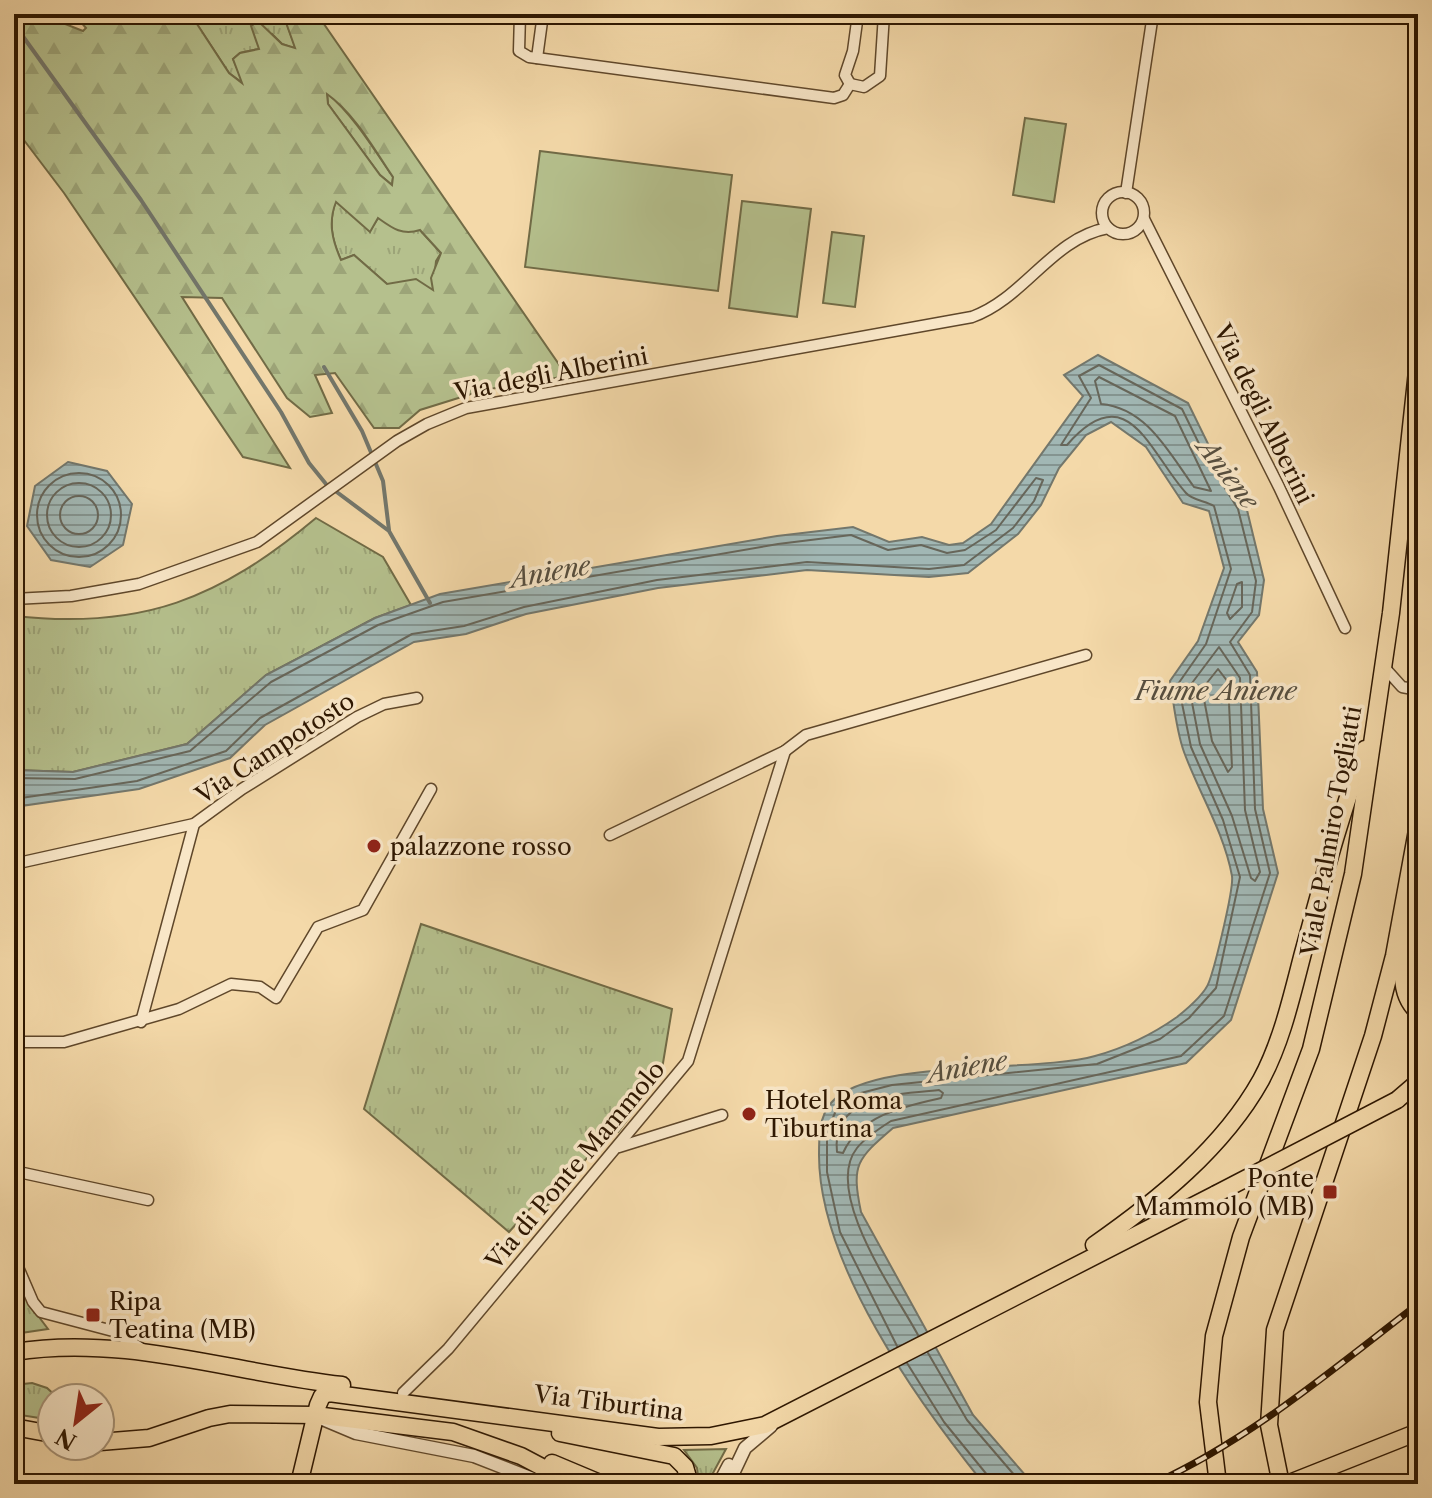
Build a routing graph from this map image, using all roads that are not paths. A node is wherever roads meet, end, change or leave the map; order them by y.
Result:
1 (520, 14) edge
2 (543, 14) edge
3 (858, 14) edge
4 (884, 14) edge
5 (1153, 14) edge
6 (537, 58) junction
7 (850, 84) junction
8 (1126, 193) junction
9 (1144, 219) junction
10 (1108, 228) junction
11 (1418, 362) edge
12 (14, 599) edge
13 (1345, 628) dead end
14 (1086, 655) dead end
15 (1384, 667) junction
16 (1418, 690) edge
17 (417, 698) dead end
18 (1375, 721) junction
19 (785, 751) junction
20 (431, 789) dead end
21 (194, 824) junction
22 (1418, 825) edge
23 (610, 835) dead end
24 (14, 864) edge
25 (1411, 866) junction
26 (1418, 1012) edge
27 (141, 1022) junction
28 (14, 1042) edge
29 (1418, 1082) edge
30 (1418, 1089) edge
31 (1397, 1100) junction
32 (722, 1115) dead end
33 (617, 1147) junction
34 (14, 1171) edge
35 (148, 1200) dead end
36 (14, 1258) edge
37 (1040, 1283) junction
38 (143, 1351) junction
39 (14, 1352) edge
40 (403, 1393) junction
41 (440, 1407) junction
42 (498, 1414) junction
43 (315, 1415) junction
44 (780, 1419) junction
45 (14, 1427) edge
46 (36, 1431) edge
47 (1418, 1432) edge
48 (116, 1441) edge
49 (745, 1448) junction
50 (534, 1462) junction
51 (299, 1484) edge
52 (546, 1484) edge
53 (574, 1484) edge
54 (602, 1484) edge
55 (690, 1484) edge
56 (719, 1484) edge
57 (728, 1484) edge
58 (1218, 1484) edge
59 (1281, 1484) edge
60 (1287, 1484) edge

1 - 6 street
2 - 6 street
3 - 7 street
4 - 7 street
5 - 8 street
6 - 7 street
8 - 9 street
8 - 10 street
9 - 10 street
9 - 13 street, Via degli Alberini
10 - 12 street, Via degli Alberini
11 - 15 main road, Viale Palmiro Togliatti
14 - 19 street
15 - 16 street
15 - 18 main road, Viale Palmiro Togliatti
17 - 21 street, Via Campotosto
18 - 37 main road
18 - 58 main road, Viale Palmiro Togliatti
19 - 23 street
19 - 33 street, Via di Ponte Mammolo
20 - 27 street
21 - 24 street, Via Campotosto
21 - 27 street
22 - 25 main road
25 - 26 main road
25 - 59 main road
27 - 28 street
29 - 31 main road
30 - 31 main road
31 - 37 main road, bridge
32 - 33 street
33 - 40 street, Via di Ponte Mammolo
34 - 35 street
36 - 38 street
37 - 44 main road, Via Tiburtina
38 - 39 main road, Via Tiburtina
38 - 40 main road, Via Tiburtina
40 - 41 main road, Via Tiburtina
41 - 42 main road, Via Tiburtina
41 - 43 main road, Via Tiburtina
42 - 44 main road, Via Tiburtina
42 - 55 main road
43 - 48 main road
43 - 50 main road
43 - 51 main road
43 - 52 street
44 - 49 street
45 - 46 main road
47 - 60 main road
49 - 56 street
49 - 57 street
50 - 53 main road
50 - 54 main road

